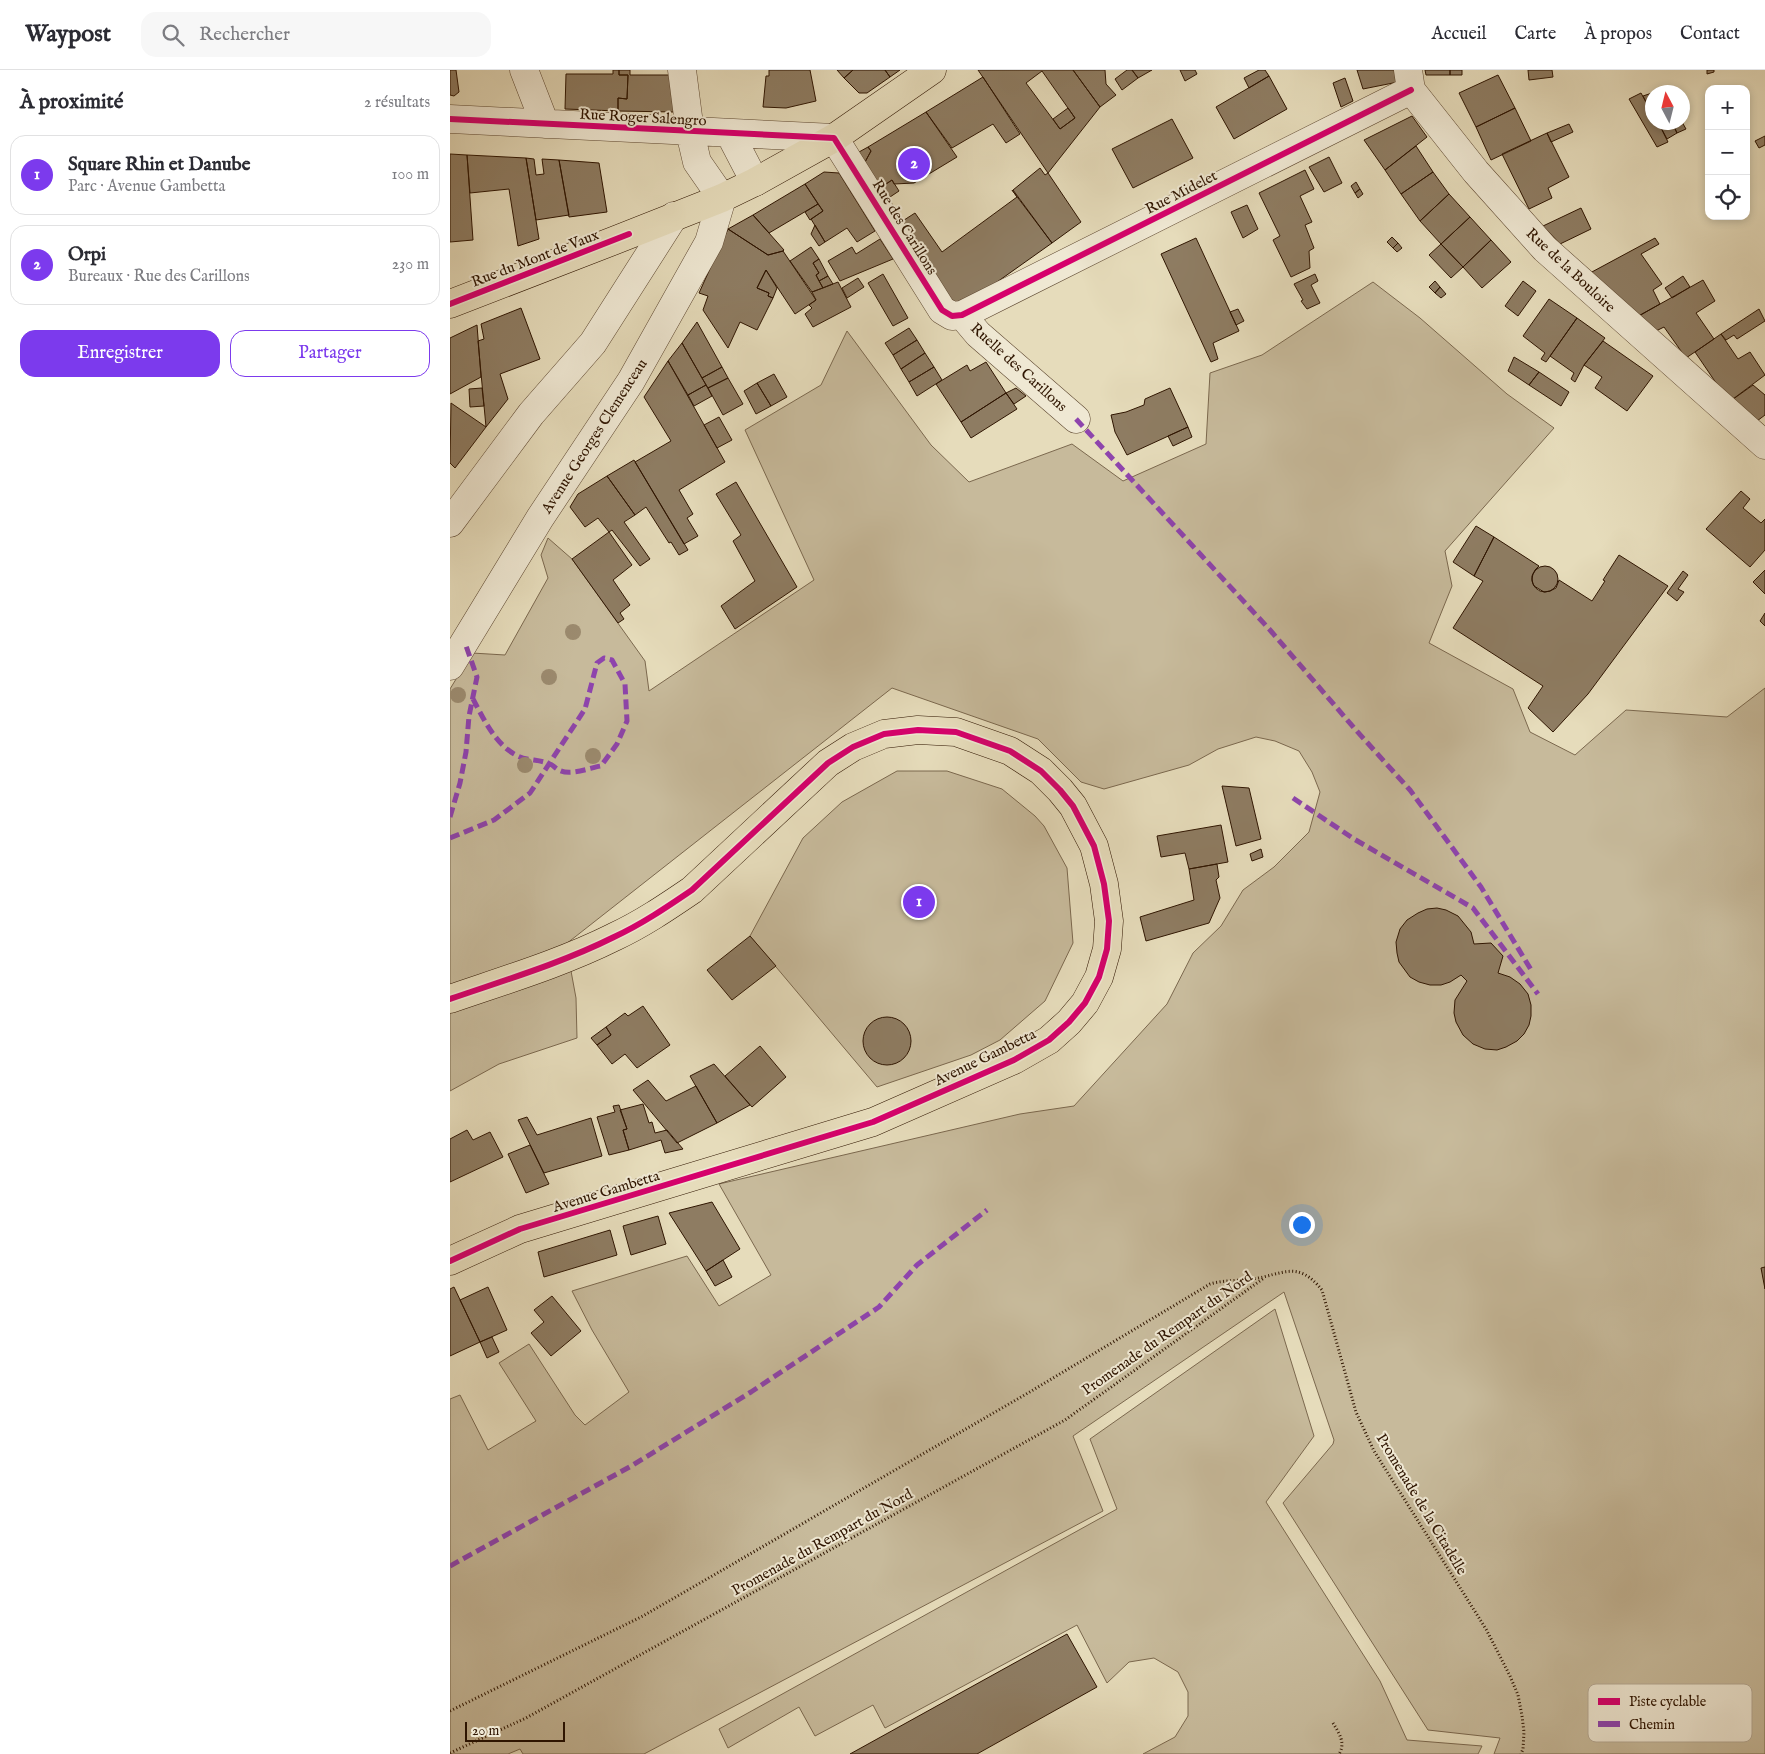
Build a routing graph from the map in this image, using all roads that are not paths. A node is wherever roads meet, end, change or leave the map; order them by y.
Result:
1 (524, 70) edge
2 (682, 70) edge
3 (932, 70) edge
4 (1410, 80) edge
5 (450, 119) edge
6 (545, 124) junction
7 (690, 132) junction
8 (730, 134) junction
9 (834, 138) junction
10 (755, 182) junction
11 (722, 198) junction
12 (674, 216) junction
13 (450, 304) edge
14 (962, 315) junction
15 (1076, 419) dead end
16 (1765, 446) edge
17 (450, 523) edge
18 (450, 666) edge
19 (450, 999) edge
20 (450, 1261) edge

1 - 6 street
2 - 7 street
3 - 9 main road, Rue du Mont de Vaux
4 - 14 street, Rue Midelet
4 - 16 street, Rue de la Bouloire
5 - 6 street, Rue Roger Salengro
6 - 7 street, Rue Roger Salengro
7 - 8 street, Rue Roger Salengro
7 - 11 street
8 - 9 street, Rue Roger Salengro
8 - 10 street
9 - 10 main road, Rue du Mont de Vaux
9 - 14 street, Rue des Carillons
10 - 11 main road, Rue du Mont de Vaux
11 - 12 main road, Rue du Mont de Vaux
11 - 18 street, Avenue Georges Clemenceau
12 - 13 main road, Rue du Mont de Vaux
12 - 17 street
14 - 15 street, Ruelle des Carillons
19 - 20 main road, Avenue Gambetta

